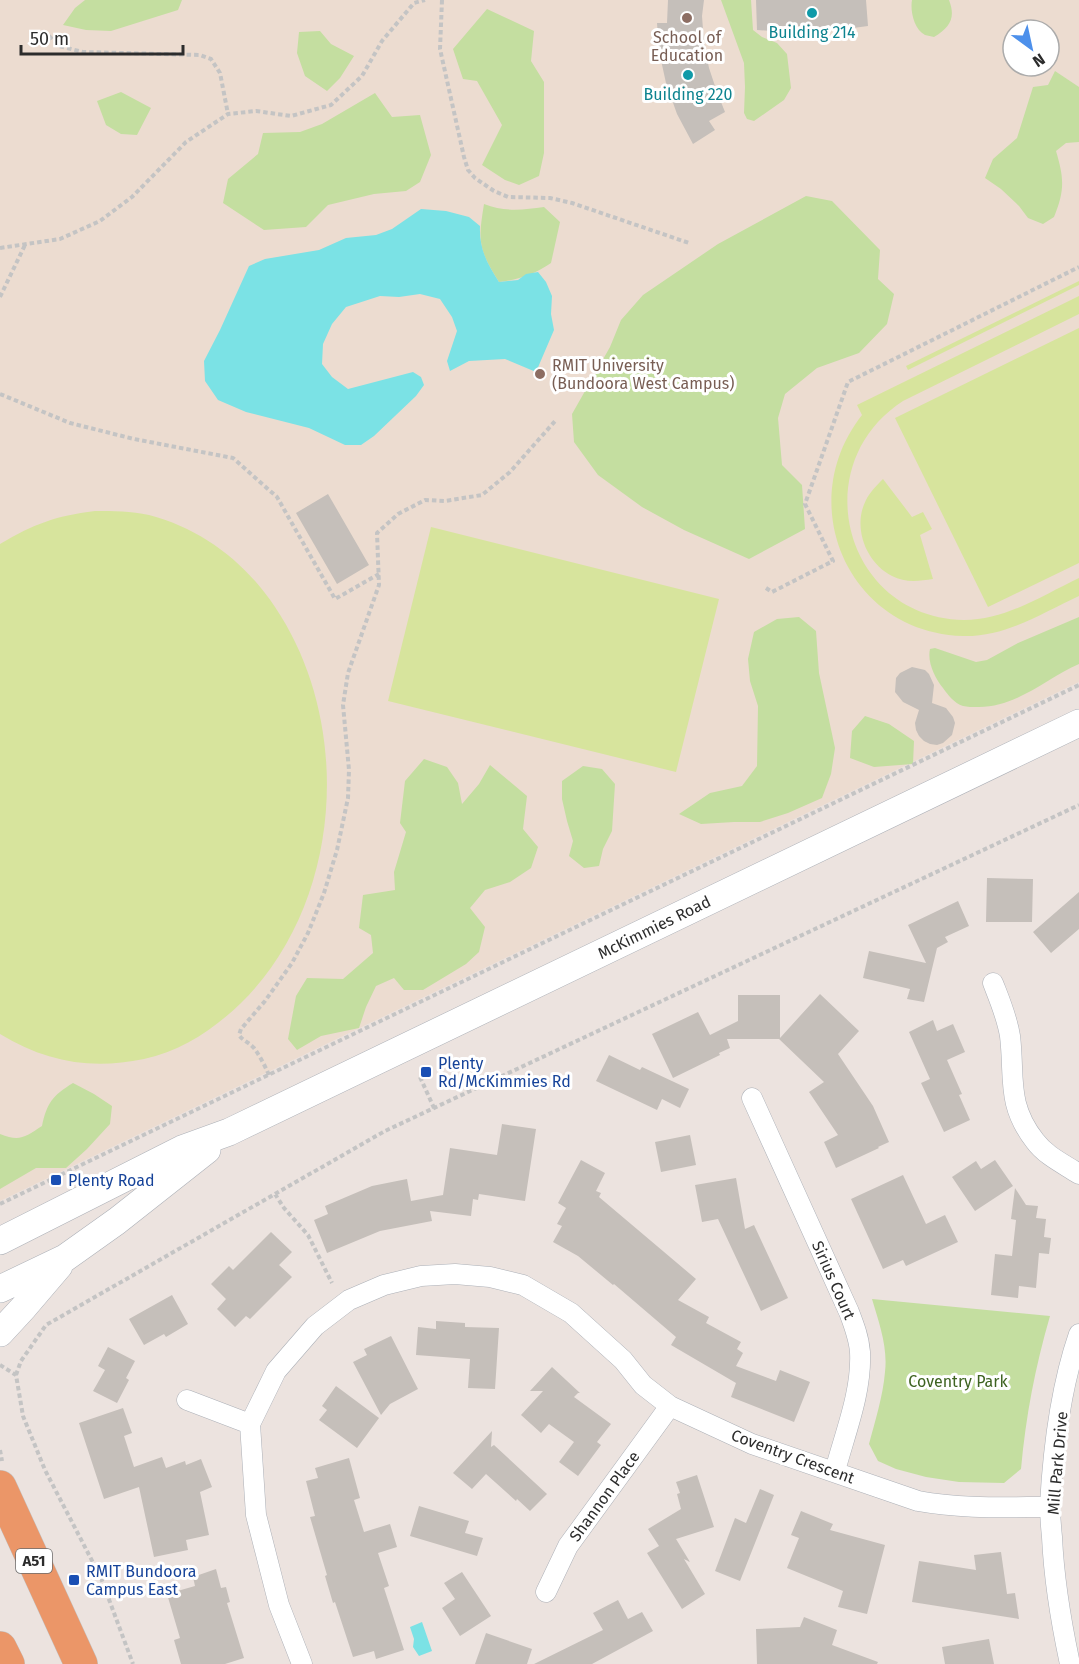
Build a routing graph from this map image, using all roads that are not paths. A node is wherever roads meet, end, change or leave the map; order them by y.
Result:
1 (1079, 723) edge
2 (993, 984) dead end
3 (752, 1098) dead end
4 (229, 1132) junction
5 (1079, 1174) edge
6 (0, 1241) edge
7 (65, 1258) junction
8 (0, 1289) edge
9 (0, 1333) edge
10 (1079, 1334) edge
11 (1075, 1358) edge
12 (187, 1400) dead end
13 (670, 1406) junction
14 (250, 1424) junction
15 (835, 1471) junction
16 (0, 1487) edge
17 (1050, 1507) junction
18 (546, 1592) dead end
19 (0, 1647) edge
20 (8, 1664) edge
21 (81, 1664) edge
22 (302, 1664) edge
23 (1070, 1664) edge

1 - 4 main road, McKimmies Road
2 - 5 street
3 - 15 street, Sirius Court
4 - 6 main road, McKimmies Road
4 - 7 main road, McKimmies Road
7 - 8 main road, McKimmies Road
7 - 9 main road
10 - 11 street, Mill Park Drive
11 - 17 street, Mill Park Drive
12 - 14 street
13 - 14 street, Coventry Crescent
13 - 15 street, Coventry Crescent
13 - 18 street, Shannon Place
14 - 22 street, Coventry Crescent
15 - 17 street, Coventry Crescent
16 - 21 highway, A51
17 - 23 street, Mill Park Drive
19 - 20 highway

